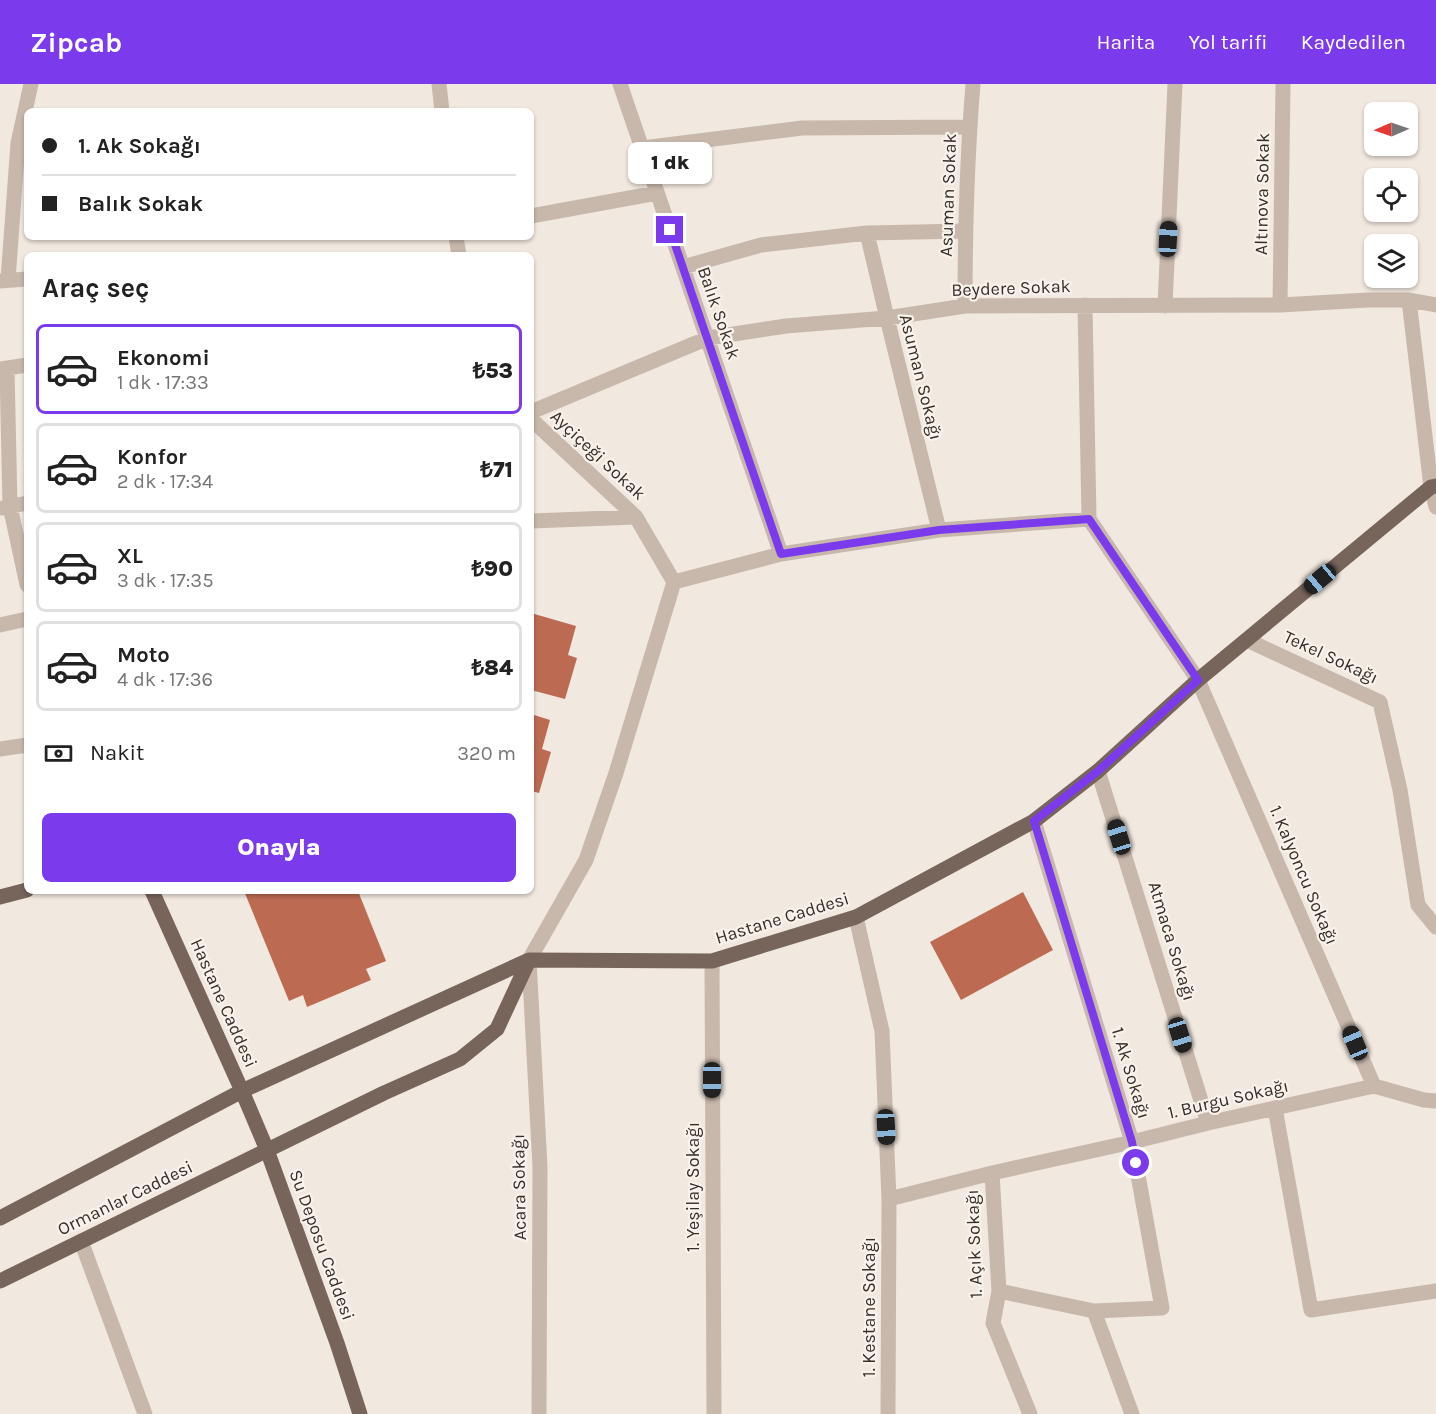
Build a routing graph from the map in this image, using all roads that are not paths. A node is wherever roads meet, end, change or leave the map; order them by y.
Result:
1 (31, 84) edge
2 (439, 84) edge
3 (620, 84) edge
4 (973, 84) edge
5 (1175, 84) edge
6 (1282, 84) edge
7 (26, 108) edge
8 (442, 108) edge
9 (24, 116) edge
10 (969, 127) junction
11 (642, 148) junction
12 (657, 193) junction
13 (534, 215) edge
14 (965, 231) junction
15 (867, 233) junction
16 (683, 267) junction
17 (24, 279) edge
18 (4, 281) edge
19 (1409, 300) junction
20 (1085, 305) junction
21 (1280, 305) junction
22 (1436, 305) edge
23 (965, 306) junction
24 (1165, 306) junction
25 (887, 318) junction
26 (708, 338) junction
27 (24, 366) edge
28 (3, 369) edge
29 (534, 410) edge
30 (534, 422) edge
31 (1433, 486) edge
32 (24, 504) edge
33 (5, 507) edge
34 (1436, 507) edge
35 (636, 517) junction
36 (1089, 519) junction
37 (534, 521) edge
38 (939, 530) junction
39 (781, 554) junction
40 (24, 574) edge
41 (674, 582) junction
42 (24, 620) edge
43 (0, 625) edge
44 (1247, 640) junction
45 (1198, 680) junction
46 (24, 745) edge
47 (0, 749) edge
48 (1098, 771) junction
49 (1034, 821) junction
50 (24, 891) edge
51 (153, 894) edge
52 (0, 897) edge
53 (856, 917) junction
54 (1436, 927) edge
55 (529, 960) junction
56 (712, 961) junction
57 (1374, 1086) junction
58 (242, 1091) junction
59 (1436, 1101) edge
60 (1275, 1108) junction
61 (1208, 1123) junction
62 (1132, 1142) junction
63 (267, 1150) junction
64 (992, 1173) junction
65 (889, 1199) junction
66 (0, 1218) edge
67 (81, 1241) junction
68 (0, 1281) edge
69 (999, 1291) junction
70 (1436, 1291) edge
71 (1094, 1311) junction
72 (145, 1414) edge
73 (360, 1414) edge
74 (539, 1414) edge
75 (714, 1414) edge
76 (888, 1414) edge
77 (1030, 1414) edge
78 (1132, 1414) edge

1 - 7 street
2 - 8 street
3 - 11 street, Balık Sokak
4 - 10 street, Asuman Sokak
5 - 24 street
6 - 21 street, Altınova Sokak
9 - 18 street
10 - 11 street
10 - 14 street, Asuman Sokak
11 - 12 street, Balık Sokak
12 - 13 street
12 - 16 street, Balık Sokak
14 - 15 street
14 - 23 street, Asuman Sokak
15 - 16 street
15 - 25 street, Asuman Sokağı
16 - 26 street, Balık Sokak
17 - 18 street
19 - 21 street, Beydere Sokak
19 - 22 street, Beydere Sokak
19 - 31 street
20 - 23 street, Beydere Sokak
20 - 24 street, Beydere Sokak
20 - 36 street
21 - 24 street, Beydere Sokak
23 - 25 street, Beydere Sokak
25 - 26 street, Beydere Sokak
25 - 38 street, Asuman Sokağı
26 - 29 street, Beydere Sokak
26 - 39 street, Balık Sokak
27 - 28 street
28 - 33 street
30 - 35 street, Ayçiçeği Sokak
31 - 34 street
31 - 44 main road, Hastane Caddesi
32 - 33 street
33 - 40 street
35 - 37 street
35 - 41 street, Ayçiçeği Sokak
36 - 38 street
36 - 45 street, 1. Kalyoncu Sokağı
38 - 39 street
39 - 41 street
41 - 55 street
42 - 43 street
44 - 45 main road, Hastane Caddesi
44 - 54 street, Tekel Sokağı
45 - 48 main road, Hastane Caddesi
45 - 57 street, 1. Kalyoncu Sokağı
46 - 47 street
48 - 49 main road, Hastane Caddesi
48 - 61 street, Atmaca Sokağı
49 - 53 main road, Hastane Caddesi
49 - 62 street, 1. Ak Sokağı
50 - 52 main road
51 - 58 main road, Hastane Caddesi
53 - 56 main road, Hastane Caddesi
53 - 65 street, 1. Kestane Sokağı
55 - 56 main road, Hastane Caddesi
55 - 58 main road, Hastane Caddesi
55 - 63 main road, Ormanlar Caddesi
55 - 74 street, Acara Sokağı
56 - 75 street, 1. Yeşilay Sokağı
57 - 59 street, 1. Burgu Sokağı
57 - 60 street, 1. Burgu Sokağı
58 - 63 main road, Su Deposu Caddesi
58 - 66 main road
60 - 61 street, 1. Burgu Sokağı
60 - 70 street
61 - 62 street, 1. Burgu Sokağı
62 - 64 street, 1. Burgu Sokağı
62 - 71 street, 1. Ak Sokağı
63 - 67 main road, Ormanlar Caddesi
63 - 73 main road, Su Deposu Caddesi
64 - 65 street, 1. Burgu Sokağı
64 - 69 street, 1. Açık Sokağı
65 - 76 street, 1. Kestane Sokağı
67 - 68 main road, Ormanlar Caddesi
67 - 72 street
69 - 71 street
69 - 77 street, 1. Açık Sokağı
71 - 78 street

